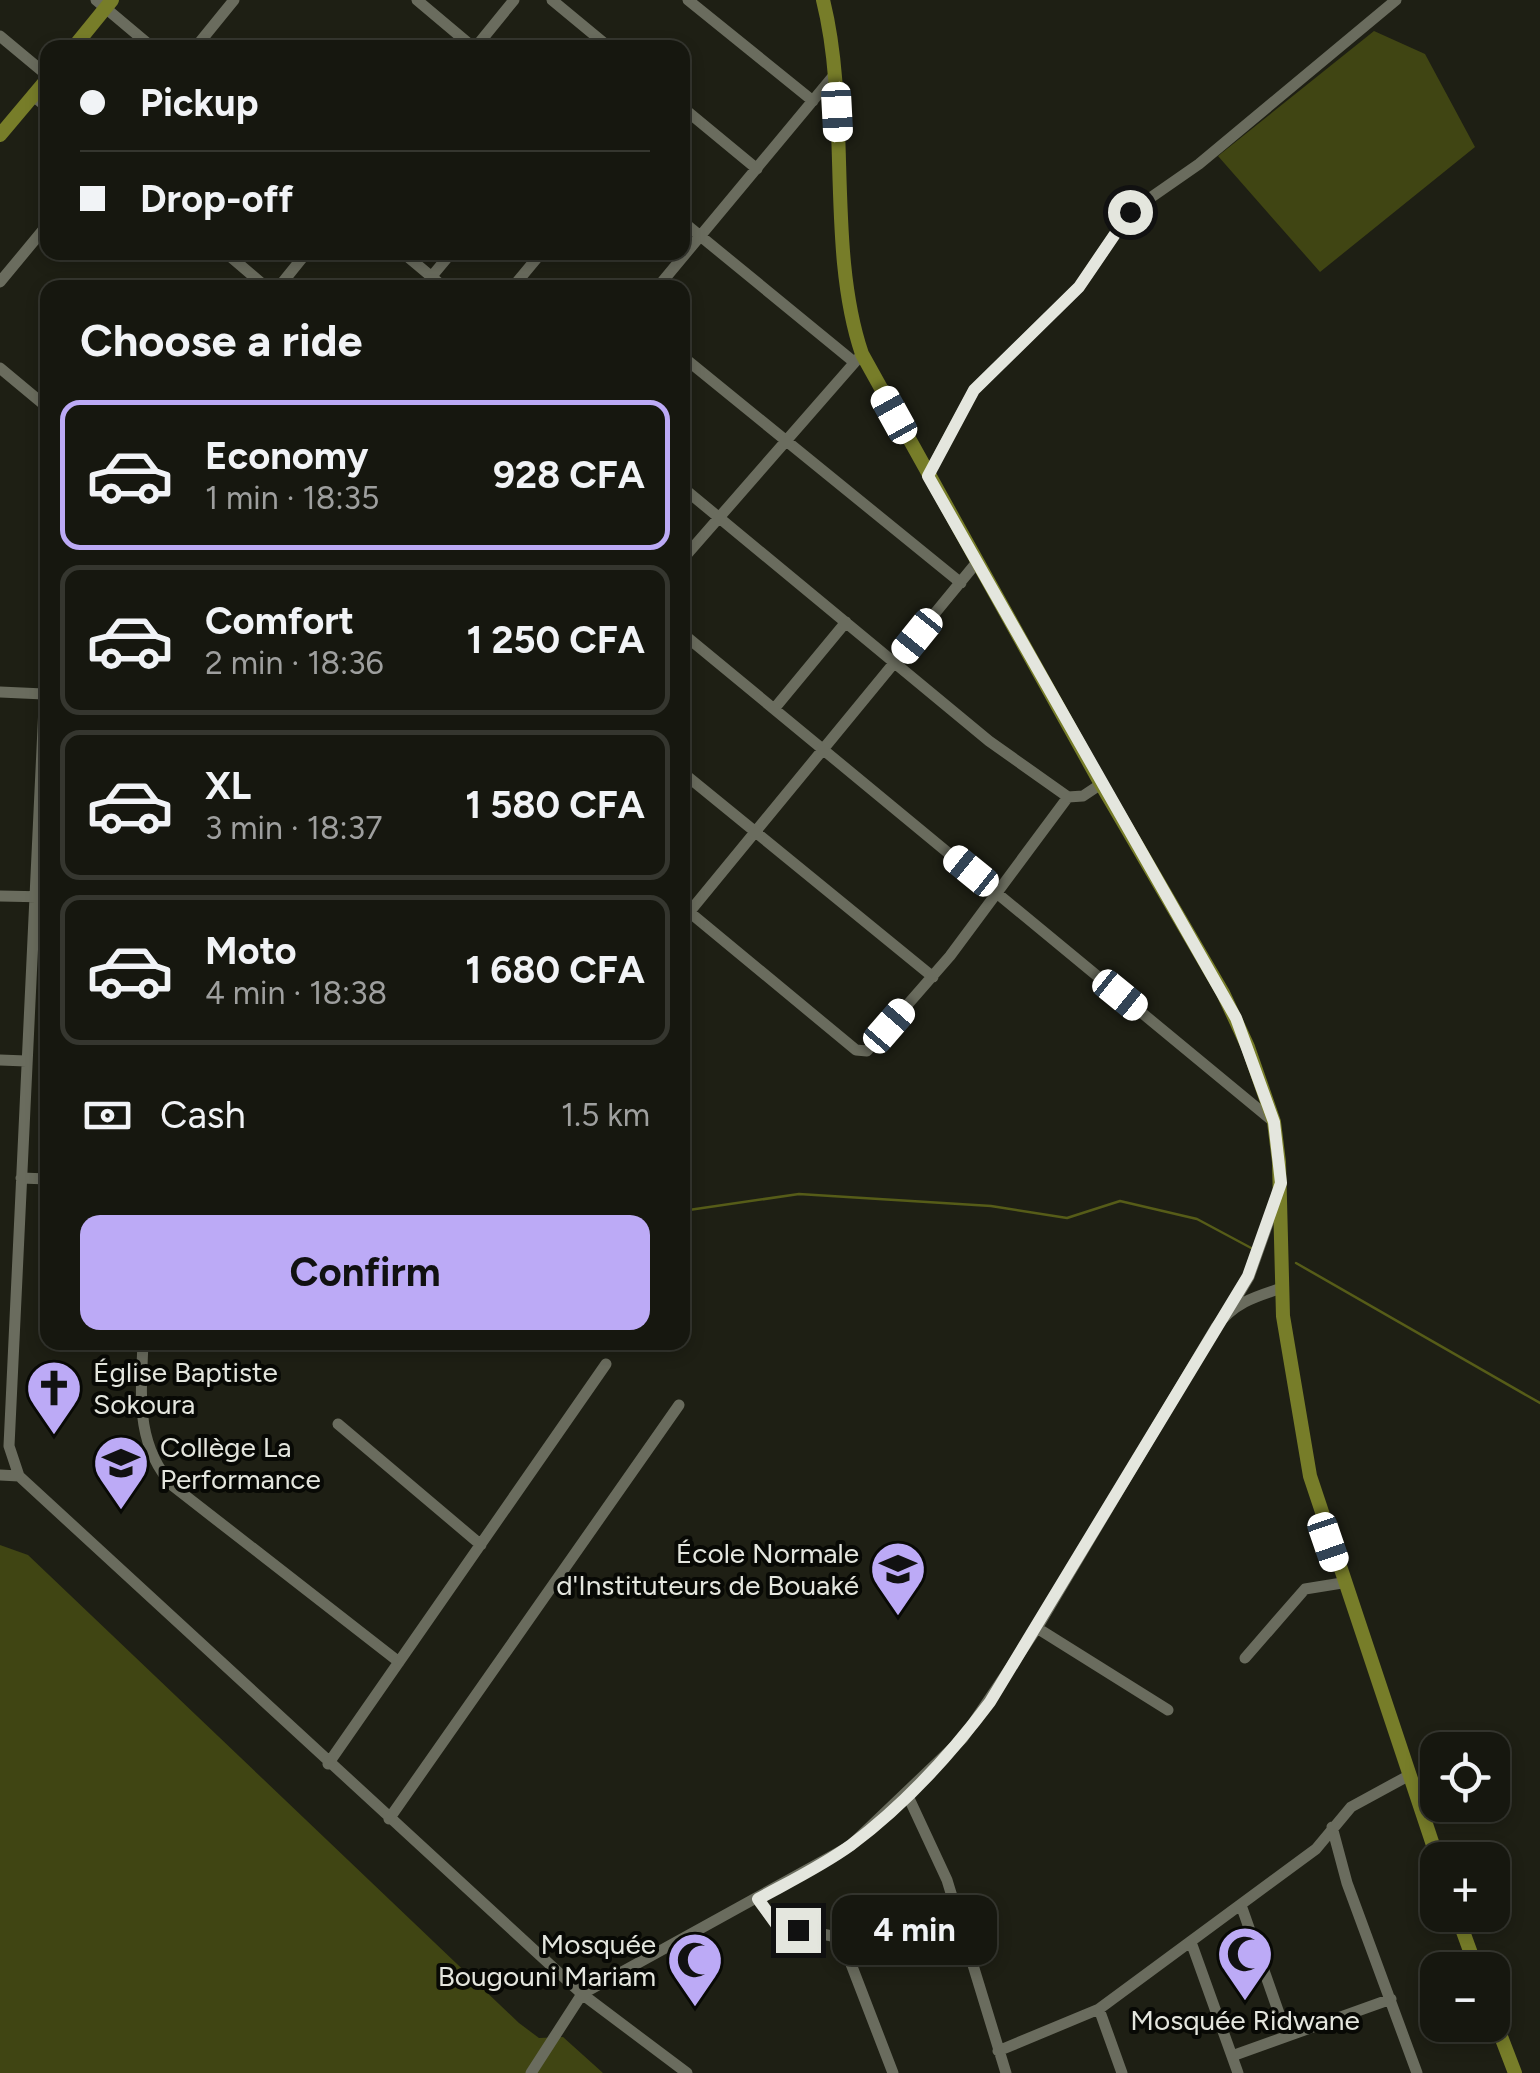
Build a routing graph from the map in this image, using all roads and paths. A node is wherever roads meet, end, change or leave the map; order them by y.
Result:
1 (234, 0) edge
2 (417, 0) edge
3 (514, 0) edge
4 (552, 0) edge
5 (688, 0) edge
6 (823, 0) edge
7 (1396, 0) edge
8 (104, 3) edge
9 (0, 36) edge
10 (79, 40) edge
11 (144, 40) edge
12 (201, 40) edge
13 (465, 40) edge
14 (482, 40) edge
15 (600, 40) edge
16 (40, 70) edge
17 (835, 74) junction
18 (40, 87) edge
19 (33, 96) junction
20 (813, 101) junction
21 (40, 102) edge
22 (690, 115) edge
23 (0, 135) edge
24 (757, 169) junction
25 (690, 227) edge
26 (40, 234) edge
27 (702, 236) junction
28 (690, 250) edge
29 (234, 260) edge
30 (301, 260) edge
31 (412, 260) edge
32 (445, 260) edge
33 (535, 260) edge
34 (681, 260) edge
35 (432, 276) junction
36 (258, 280) edge
37 (284, 280) edge
38 (437, 280) edge
39 (519, 280) edge
40 (664, 280) edge
41 (0, 282) edge
42 (858, 358) junction
43 (690, 362) edge
44 (0, 368) edge
45 (40, 401) edge
46 (786, 440) junction
47 (928, 476) junction
48 (690, 494) edge
49 (718, 518) junction
50 (690, 551) edge
51 (977, 562) junction
52 (961, 582) junction
53 (846, 622) junction
54 (690, 641) edge
55 (895, 662) junction
56 (0, 692) edge
57 (40, 694) edge
58 (774, 709) junction
59 (823, 750) junction
60 (690, 778) edge
61 (1101, 784) junction
62 (1068, 797) junction
63 (756, 832) junction
64 (998, 893) junction
65 (0, 896) edge
66 (40, 897) edge
67 (690, 907) edge
68 (40, 908) edge
69 (690, 917) edge
70 (933, 976) junction
71 (0, 1060) edge
72 (26, 1061) junction
73 (1274, 1122) junction
74 (22, 1178) junction
75 (40, 1179) edge
76 (1281, 1183) junction
77 (1282, 1288) junction
78 (1228, 1310) junction
79 (143, 1350) edge
80 (606, 1364) dead end
81 (679, 1405) dead end
82 (5, 1406) edge
83 (338, 1424) dead end
84 (0, 1475) edge
85 (20, 1476) junction
86 (481, 1545) junction
87 (1342, 1583) junction
88 (1037, 1628) junction
89 (1245, 1658) dead end
90 (399, 1662) junction
91 (1168, 1710) dead end
92 (328, 1764) junction
93 (1408, 1776) junction
94 (907, 1794) junction
95 (389, 1819) junction
96 (1332, 1827) junction
97 (1432, 1842) edge
98 (758, 1899) junction
99 (1241, 1905) junction
100 (1192, 1942) junction
101 (582, 1994) junction
102 (1391, 1999) junction
103 (1100, 2009) junction
104 (1287, 2036) junction
105 (1503, 2042) edge
106 (998, 2050) junction
107 (1232, 2056) junction
108 (532, 2073) edge
109 (687, 2073) edge
110 (892, 2073) edge
111 (1006, 2073) edge
112 (1122, 2073) edge
113 (1238, 2073) edge
114 (1417, 2073) edge
115 (1514, 2073) edge

1 - 12 street
2 - 13 street
3 - 14 street
4 - 15 street
5 - 20 street
6 - 17 main road
7 - 47 street
8 - 10 main road
8 - 11 street
9 - 16 street
17 - 20 street
17 - 42 main road
18 - 19 main road
19 - 21 street
19 - 23 main road
20 - 24 street
22 - 24 street
24 - 27 street
25 - 27 street
26 - 41 street
27 - 28 street
27 - 42 street
29 - 36 street
30 - 37 street
31 - 35 street
32 - 35 street
33 - 39 street
34 - 40 street
35 - 38 street
42 - 46 street
42 - 47 main road
43 - 46 street
44 - 45 street
46 - 49 street
46 - 52 street
47 - 51 main road
48 - 49 street
49 - 50 street
49 - 53 street
51 - 52 street
51 - 61 main road
52 - 55 street
53 - 55 street
53 - 58 street
54 - 58 street
55 - 59 street
55 - 62 street
56 - 57 street
58 - 59 street
59 - 63 street
59 - 64 street
60 - 63 street
61 - 62 street
61 - 73 main road
62 - 64 street
63 - 67 street
63 - 70 street
64 - 70 street
64 - 73 street
65 - 66 street
68 - 72 street
69 - 70 street
71 - 72 street
72 - 74 street
73 - 76 main road
74 - 75 street
74 - 82 street
76 - 77 main road
76 - 78 street
77 - 78 street
77 - 87 main road
78 - 88 street
79 - 90 street
80 - 86 street
81 - 95 street
82 - 85 street
83 - 86 street
84 - 85 street
85 - 92 street
86 - 90 street
87 - 89 street
87 - 93 main road
88 - 91 street
88 - 94 street
90 - 92 street
92 - 95 street
93 - 96 street
93 - 97 main road
94 - 98 street
94 - 106 street
95 - 101 street
96 - 99 street
96 - 102 street
98 - 101 street
98 - 110 street
99 - 100 street
99 - 104 street
100 - 103 street
100 - 107 street
101 - 108 street
101 - 109 street
102 - 104 street
102 - 114 street
103 - 106 street
103 - 112 street
104 - 107 street
105 - 115 main road
106 - 111 street
107 - 113 street

